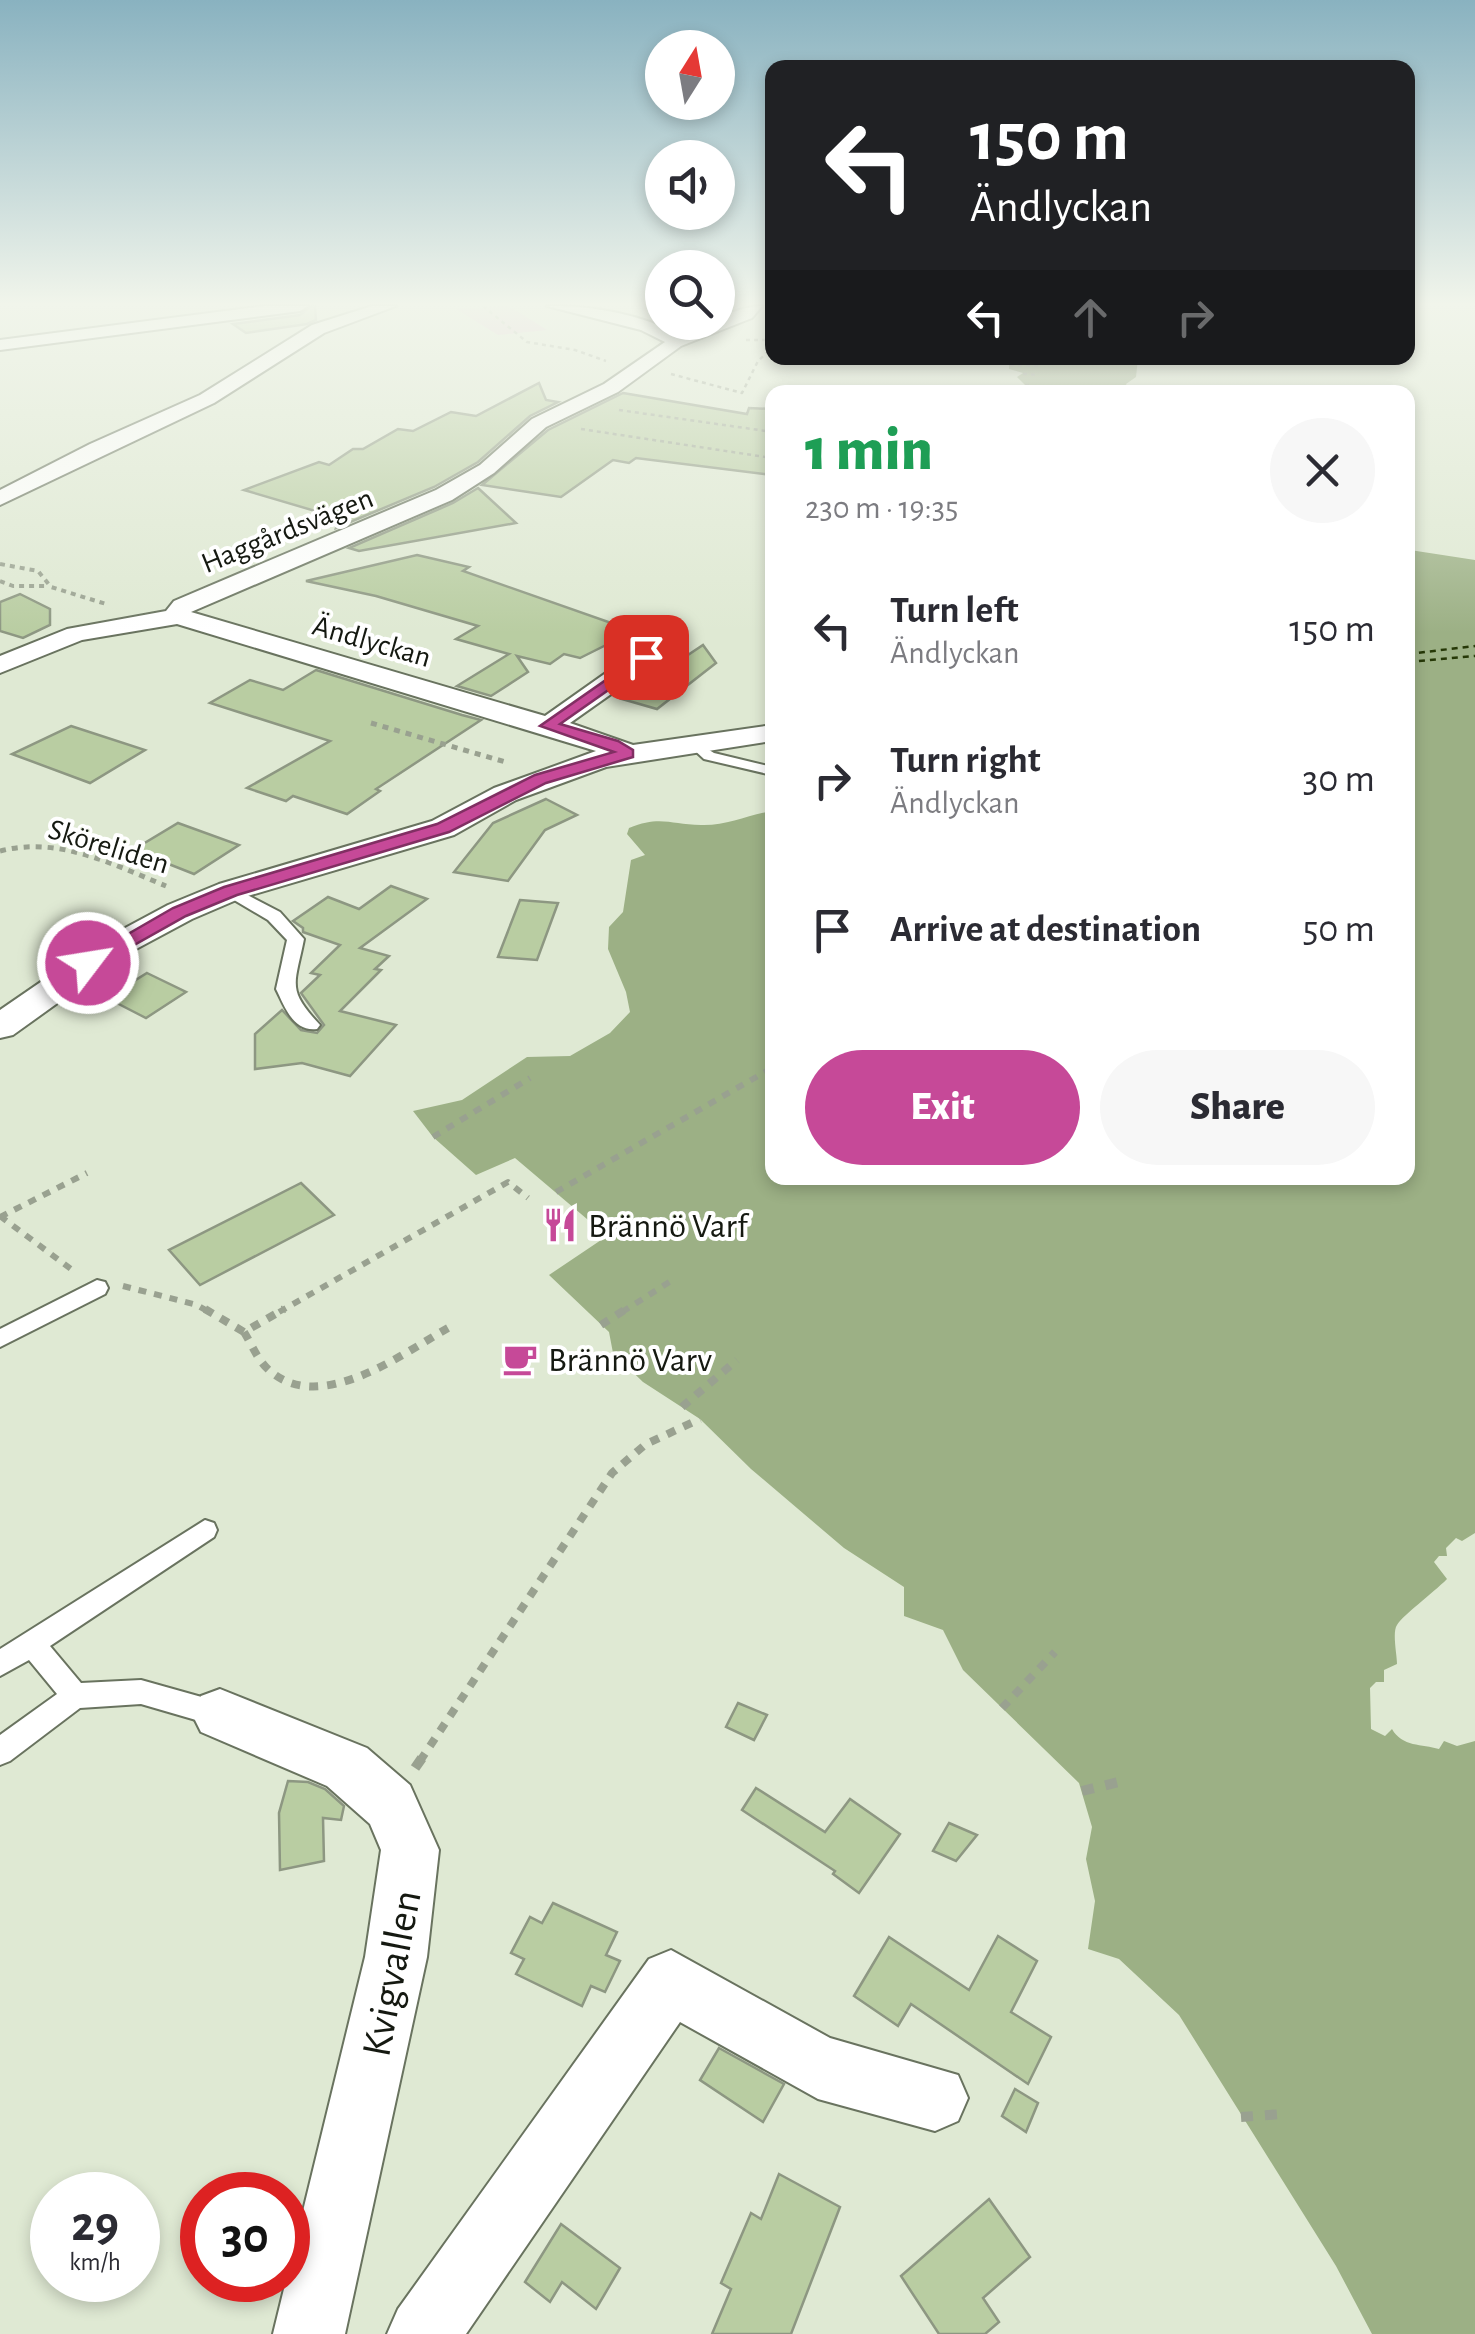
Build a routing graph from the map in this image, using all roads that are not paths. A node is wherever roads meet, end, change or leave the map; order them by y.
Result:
1 (171, 415) edge
2 (555, 415) edge
3 (0, 500) edge
4 (167, 618) junction
5 (646, 657) dead end
6 (0, 666) edge
7 (548, 726) junction
8 (765, 735) edge
9 (698, 747) junction
10 (627, 754) junction
11 (765, 769) edge
12 (217, 896) junction
13 (311, 1025) dead end
14 (0, 1027) edge
15 (97, 1288) road end
16 (0, 1340) edge
17 (205, 1530) dead end
18 (32, 1643) junction
19 (0, 1664) edge
20 (75, 1696) junction
21 (220, 1714) joint
22 (0, 1752) edge
23 (935, 2098) dead end
24 (310, 2334) edge
25 (423, 2334) edge

1 - 3 street
2 - 4 street, Haggårdsvägen
4 - 6 street, Haggårdsvägen
4 - 7 street, Ändlyckan
5 - 7 street
7 - 10 street, Ändlyckan
8 - 9 street
9 - 10 street
9 - 11 lane
10 - 12 street
12 - 13 lane
12 - 14 street
15 - 16 lane
17 - 18 lane
18 - 19 lane
18 - 20 lane
20 - 21 lane
20 - 22 lane
21 - 24 street, Kvigvallen
23 - 25 street

